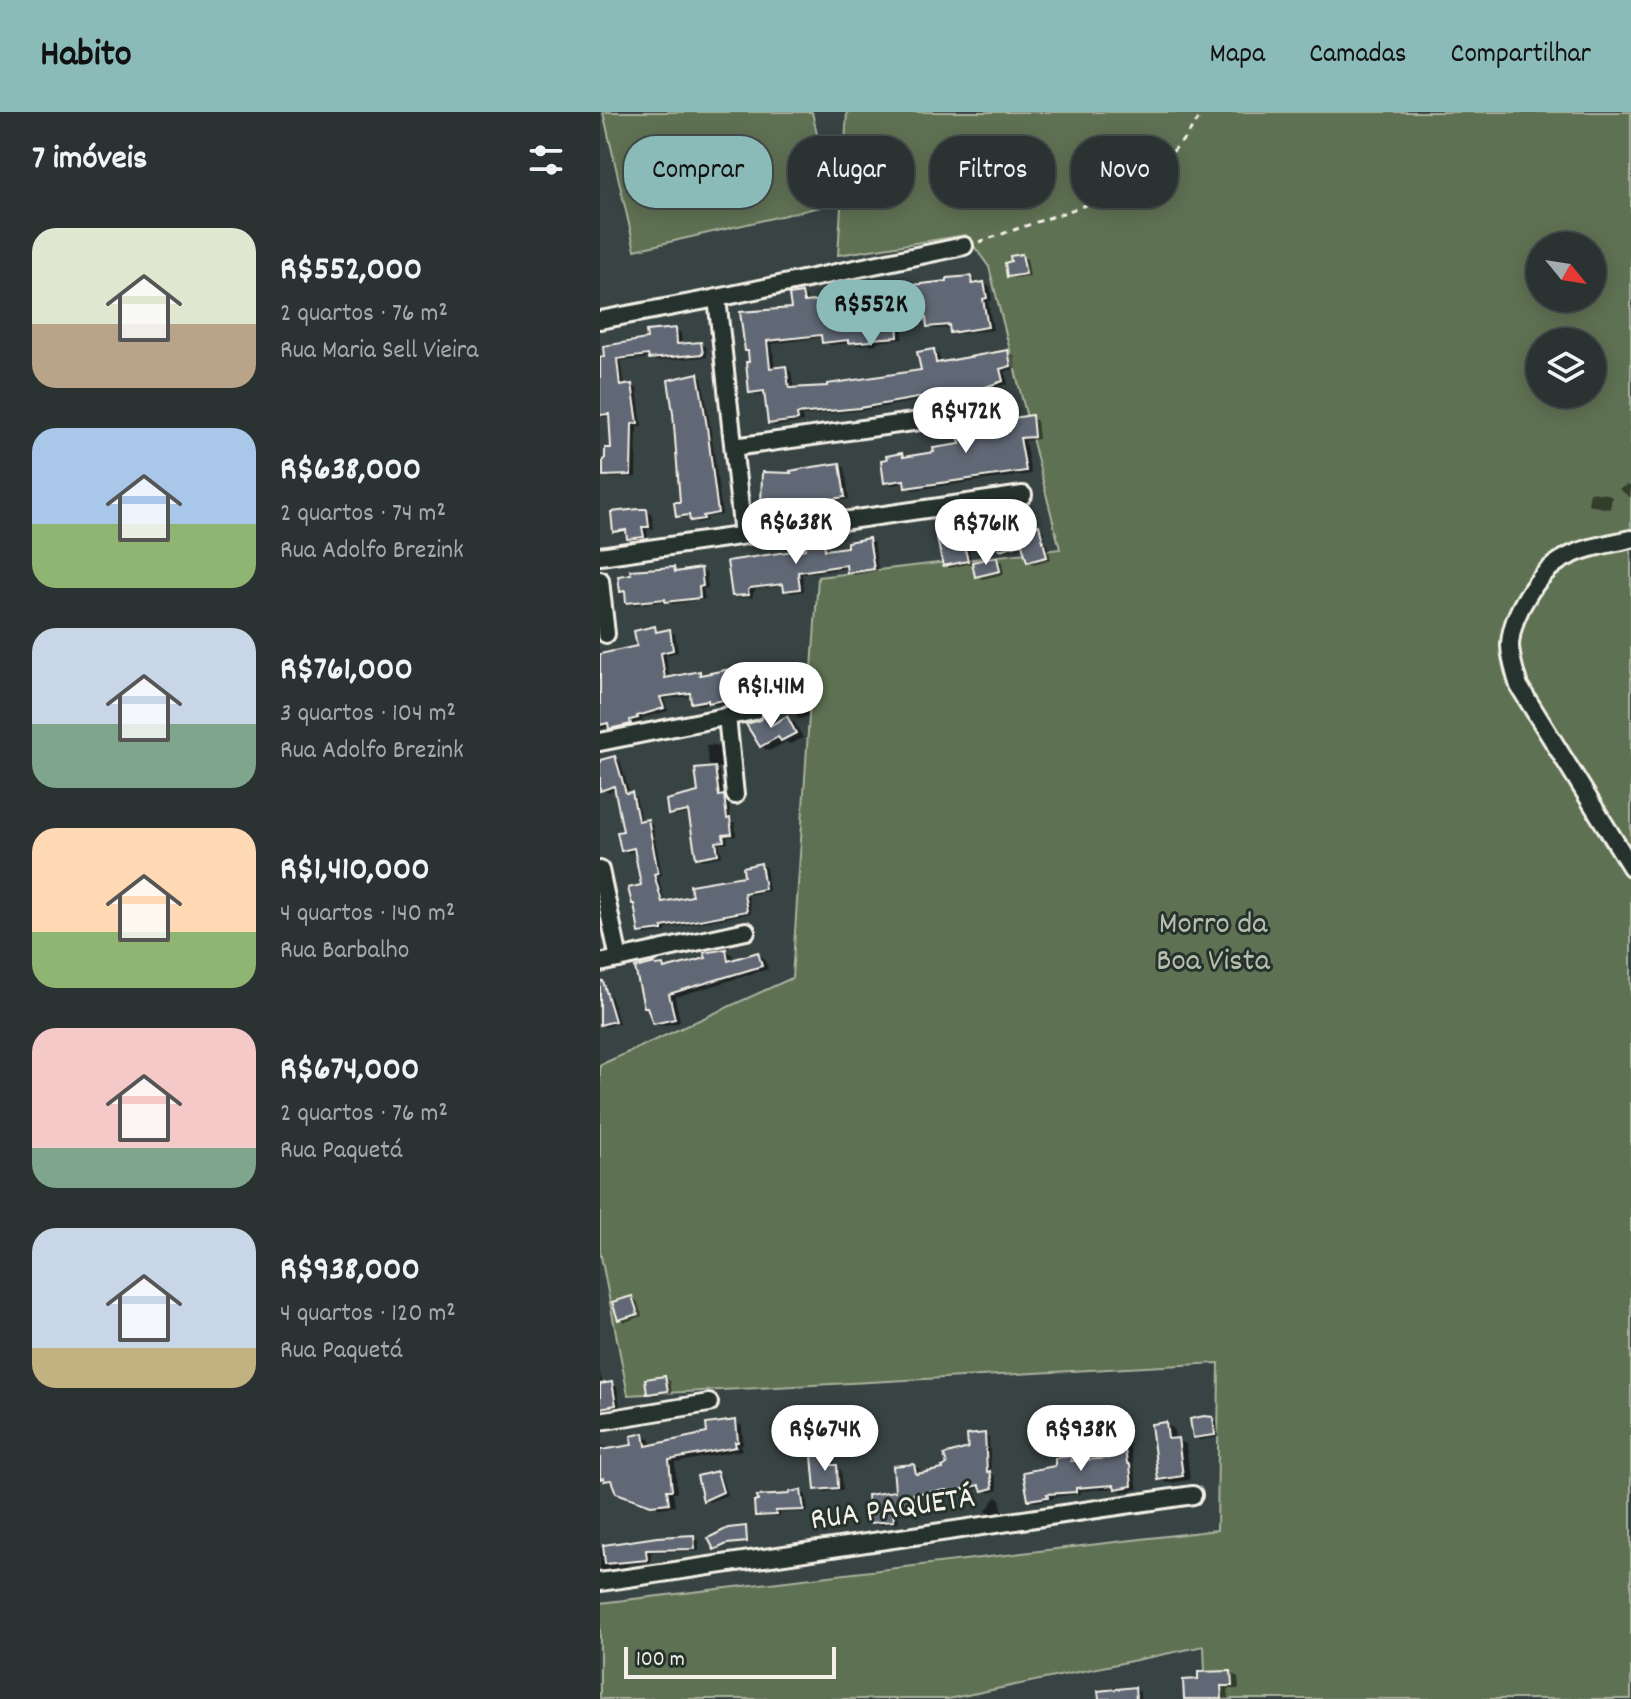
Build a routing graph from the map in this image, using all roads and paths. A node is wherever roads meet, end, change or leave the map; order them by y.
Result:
1 (1203, 112) edge
2 (964, 246) joint
3 (717, 298) junction
4 (600, 320) edge
5 (1005, 409) dead end
6 (734, 447) junction
7 (1023, 495) dead end
8 (743, 535) junction
9 (1631, 539) edge
10 (600, 556) edge
11 (600, 580) edge
12 (606, 634) dead end
13 (754, 711) dead end
14 (727, 716) junction
15 (600, 742) edge
16 (735, 795) dead end
17 (1631, 867) edge
18 (600, 870) edge
19 (746, 931) dead end
20 (619, 959) junction
21 (600, 963) edge
22 (709, 1403) dead end
23 (600, 1421) edge
24 (1193, 1495) dead end
25 (600, 1582) edge

1 - 2 path
2 - 3 street
3 - 4 street
3 - 6 street
5 - 6 street
6 - 8 street
7 - 8 street
8 - 10 street
9 - 17 street
11 - 12 street
13 - 14 street
14 - 15 street
14 - 16 street
18 - 20 street
19 - 20 street
20 - 21 street
22 - 23 street
24 - 25 street, RUA PAQUETÁ

